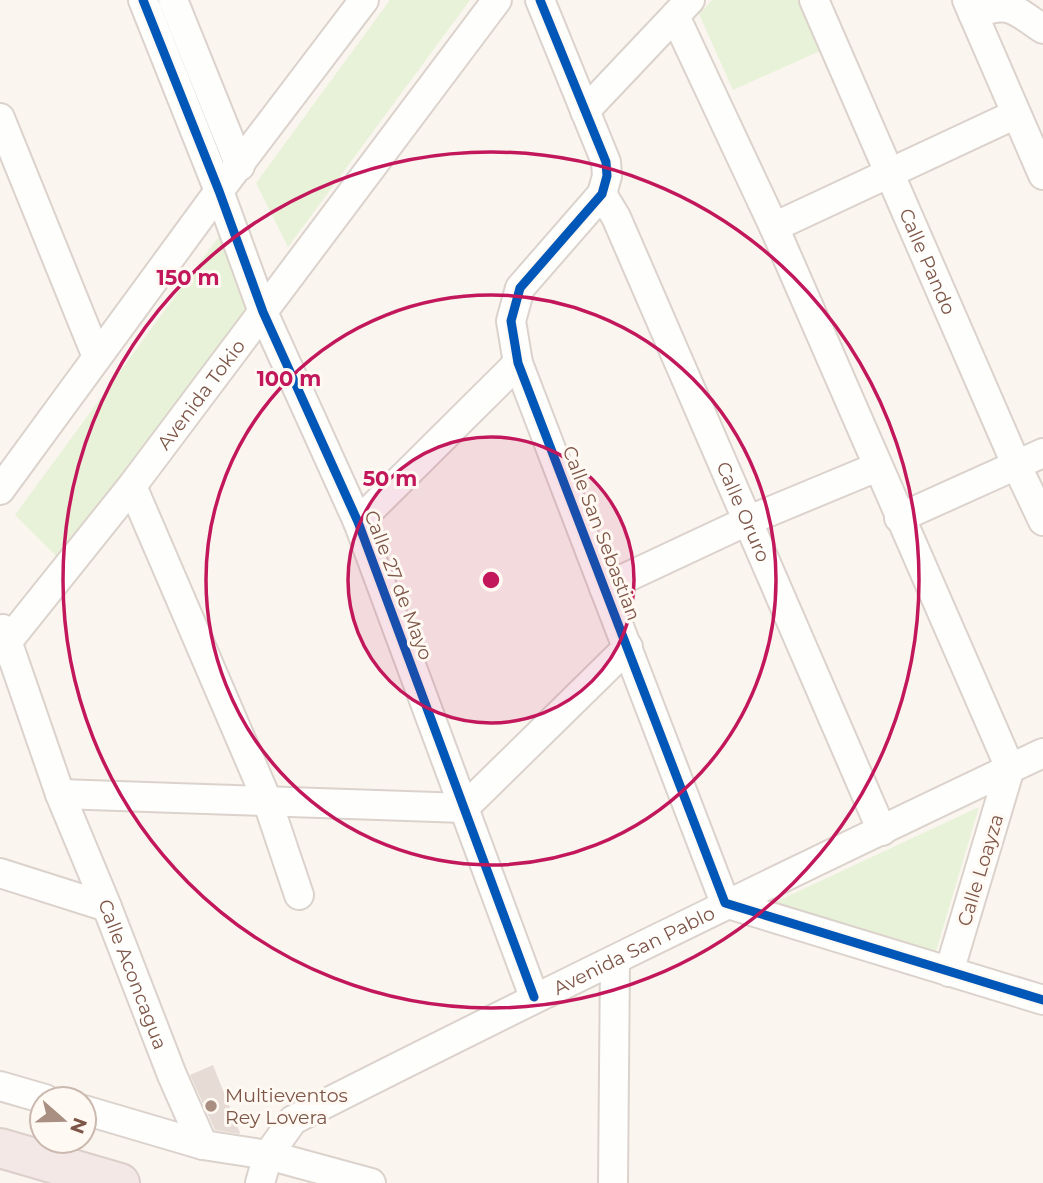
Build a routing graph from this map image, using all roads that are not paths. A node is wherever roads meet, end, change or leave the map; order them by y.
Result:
1 (143, 0) edge
2 (173, 0) edge
3 (497, 0) edge
4 (540, 0) edge
5 (814, 0) edge
6 (356, 4) edge
7 (970, 7) edge
8 (683, 8) edge
9 (1043, 30) edge
10 (585, 111) junction
11 (0, 118) edge
12 (1027, 122) edge
13 (240, 166) junction
14 (891, 173) junction
15 (1043, 175) edge
16 (219, 191) junction
17 (602, 194) junction
18 (774, 227) junction
19 (263, 312) junction
20 (97, 357) junction
21 (518, 363) junction
22 (1043, 453) edge
23 (1016, 464) junction
24 (877, 467) junction
25 (132, 486) junction
26 (0, 490) edge
27 (899, 518) junction
28 (747, 521) junction
29 (1043, 521) edge
30 (358, 522) junction
31 (604, 588) junction
32 (2, 637) edge
33 (628, 647) junction
34 (1043, 753) edge
35 (1010, 768) junction
36 (60, 794) junction
37 (267, 800) junction
38 (464, 808) junction
39 (882, 831) junction
40 (0, 873) edge
41 (299, 895) dead end
42 (725, 903) junction
43 (107, 907) junction
44 (615, 960) junction
45 (949, 972) junction
46 (534, 997) junction
47 (1043, 1000) edge
48 (0, 1086) edge
49 (28, 1094) edge
50 (98, 1114) edge
51 (203, 1145) junction
52 (0, 1148) edge
53 (268, 1155) junction
54 (0, 1173) edge
55 (35, 1183) edge
56 (120, 1183) edge
57 (260, 1183) edge
58 (371, 1183) edge
59 (613, 1183) edge

1 - 16 street, Calle 27 de Mayo
2 - 13 street
3 - 19 street, Avenida Tokio
4 - 10 street
5 - 14 street, Calle Pando
6 - 13 street
7 - 9 street
7 - 12 street
8 - 10 street
8 - 18 street
10 - 17 street
11 - 20 street
12 - 14 street
12 - 15 street
13 - 16 street
14 - 18 street
14 - 23 street, Calle Pando
16 - 19 street, Calle 27 de Mayo
16 - 20 street
17 - 21 street, Calle San Sebastian
17 - 28 street, Calle Oruro
18 - 24 street
19 - 25 street, Avenida Tokio
19 - 30 street, Calle 27 de Mayo
20 - 26 street
21 - 30 street
21 - 31 street, Calle San Sebastian
22 - 23 street
23 - 27 street
23 - 29 street, Calle Pando
24 - 27 street
24 - 28 street
25 - 32 street, Avenida Tokio
25 - 37 street
27 - 35 street
28 - 31 street
28 - 39 street, Calle Oruro
30 - 38 street, Calle 27 de Mayo
31 - 33 street, Calle San Sebastian
32 - 36 street, Calle Aconcagua
33 - 38 street
33 - 42 street, Calle San Sebastian
34 - 35 street, Avenida San Pablo
35 - 39 street, Avenida San Pablo
35 - 45 street, Calle Loayza
36 - 37 street
36 - 43 street, Calle Aconcagua
37 - 38 street
37 - 41 street
38 - 46 street, Calle 27 de Mayo
39 - 42 street, Avenida San Pablo
40 - 43 street
42 - 44 street, Avenida San Pablo
42 - 45 street
43 - 51 street, Calle Aconcagua
44 - 46 street, Avenida San Pablo
44 - 59 street
45 - 47 street
46 - 53 street, Avenida San Pablo
48 - 49 street
50 - 51 street
51 - 53 street
52 - 56 highway
53 - 57 street, Avenida San Pablo
53 - 58 street
54 - 55 highway

